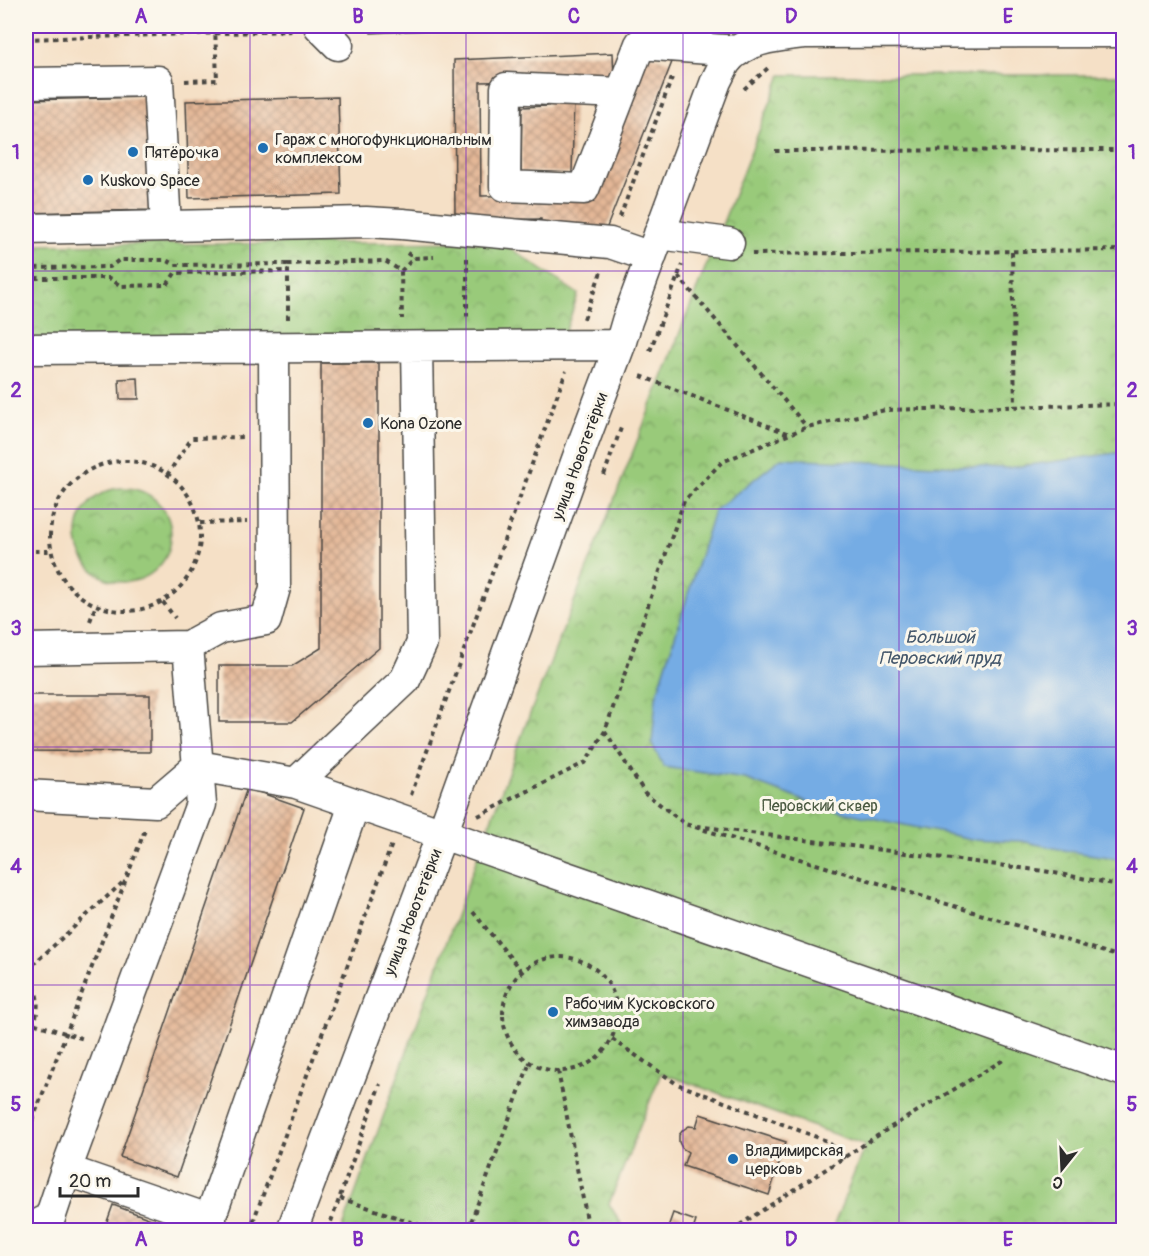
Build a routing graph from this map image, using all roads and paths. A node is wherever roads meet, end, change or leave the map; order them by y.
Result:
1 (215, 26) edge
2 (1124, 32) edge
3 (216, 33) junction
4 (327, 34) edge
5 (26, 39) edge
6 (686, 47) junction
7 (738, 51) junction
8 (777, 64) dead end
9 (158, 81) junction
10 (26, 83) edge
11 (741, 92) dead end
12 (621, 93) junction
13 (1124, 150) edge
14 (775, 151) dead end
15 (166, 226) junction
16 (26, 229) edge
17 (690, 238) junction
18 (610, 243) junction
19 (655, 245) junction
20 (736, 249) joint
21 (1124, 250) edge
22 (406, 252) dead end
23 (1012, 252) junction
24 (392, 253) dead end
25 (456, 256) dead end
26 (435, 257) dead end
27 (414, 258) junction
28 (385, 261) junction
29 (288, 264) junction
30 (26, 268) edge
31 (288, 271) junction
32 (401, 271) junction
33 (678, 276) junction
34 (26, 278) edge
35 (620, 345) junction
36 (468, 346) junction
37 (574, 346) junction
38 (410, 347) junction
39 (281, 348) junction
40 (26, 349) edge
41 (649, 354) dead end
42 (639, 381) dead end
43 (1124, 404) edge
44 (1015, 407) junction
45 (624, 419) dead end
46 (807, 427) junction
47 (790, 434) junction
48 (274, 436) junction
49 (168, 475) junction
50 (603, 478) dead end
51 (274, 522) junction
52 (200, 523) junction
53 (26, 551) edge
54 (51, 551) junction
55 (188, 646) junction
56 (26, 649) edge
57 (605, 731) junction
58 (198, 766) junction
59 (296, 783) junction
60 (26, 795) edge
61 (156, 802) junction
62 (354, 805) junction
63 (478, 810) dead end
64 (400, 820) junction
65 (685, 824) junction
66 (442, 834) junction
67 (123, 882) junction
68 (1124, 886) edge
69 (473, 912) dead end
70 (1124, 958) edge
71 (26, 971) edge
72 (522, 972) junction
73 (26, 1021) edge
74 (35, 1024) junction
75 (65, 1033) junction
76 (612, 1039) junction
77 (1037, 1039) junction
78 (26, 1040) edge
79 (111, 1047) junction
80 (530, 1062) junction
81 (558, 1071) junction
82 (1124, 1071) edge
83 (382, 1077) dead end
84 (26, 1137) edge
85 (845, 1158) junction
86 (66, 1170) junction
87 (340, 1198) junction
88 (208, 1225) edge
89 (1124, 1225) edge
90 (26, 1230) edge
91 (250, 1230) edge
92 (292, 1230) edge
93 (328, 1230) edge
94 (434, 1230) edge
95 (468, 1230) edge
96 (589, 1230) edge
97 (732, 1230) edge
98 (1117, 1230) edge

1 - 3 path
2 - 7 street, улица Новотетёрки
3 - 4 path
3 - 5 path
3 - 9 path
6 - 7 street
6 - 12 street
6 - 18 path
7 - 19 street, улица Новотетёрки
8 - 11 path
9 - 10 street
9 - 15 street
12 - 12 street
13 - 14 path
15 - 16 street
15 - 18 street
17 - 19 street
17 - 20 street
17 - 33 path
18 - 19 street
18 - 37 path
19 - 35 street, улица Новотетёрки
20 - 23 path
21 - 23 path
22 - 27 path
23 - 44 path
24 - 28 path
25 - 36 path
26 - 27 path
27 - 32 path
28 - 29 path
28 - 32 path
29 - 30 path
29 - 31 path
31 - 34 path
31 - 39 path
32 - 38 path
33 - 41 path
33 - 46 path
35 - 37 street
35 - 66 street, улица Новотетёрки
36 - 37 street
36 - 38 street
37 - 64 path
38 - 39 street
38 - 59 street
39 - 40 street
39 - 48 street
42 - 47 path
43 - 44 path
44 - 46 path
45 - 50 path
46 - 47 path
47 - 57 path
48 - 49 path
48 - 51 street
49 - 52 path
49 - 54 path
51 - 52 path
51 - 55 street
52 - 54 path
53 - 54 path
55 - 56 street
55 - 58 street
57 - 63 path
57 - 65 path
58 - 59 street
58 - 61 street
58 - 79 street
59 - 62 street
60 - 61 street
61 - 67 path
62 - 64 street
62 - 88 street
64 - 66 street
64 - 91 path
65 - 68 path
65 - 70 path
66 - 77 street
66 - 92 street, улица Новотетёрки
67 - 71 path
67 - 75 path
69 - 72 path
71 - 74 path
72 - 76 path
72 - 80 path
73 - 74 path
74 - 75 path
74 - 78 path
75 - 79 path
75 - 84 path
76 - 81 path
76 - 85 path
77 - 82 street
77 - 85 path
79 - 86 street
80 - 81 path
80 - 95 path
81 - 96 path
83 - 87 path
85 - 97 path
86 - 88 street
86 - 90 street
87 - 93 path
87 - 94 path
89 - 98 path

